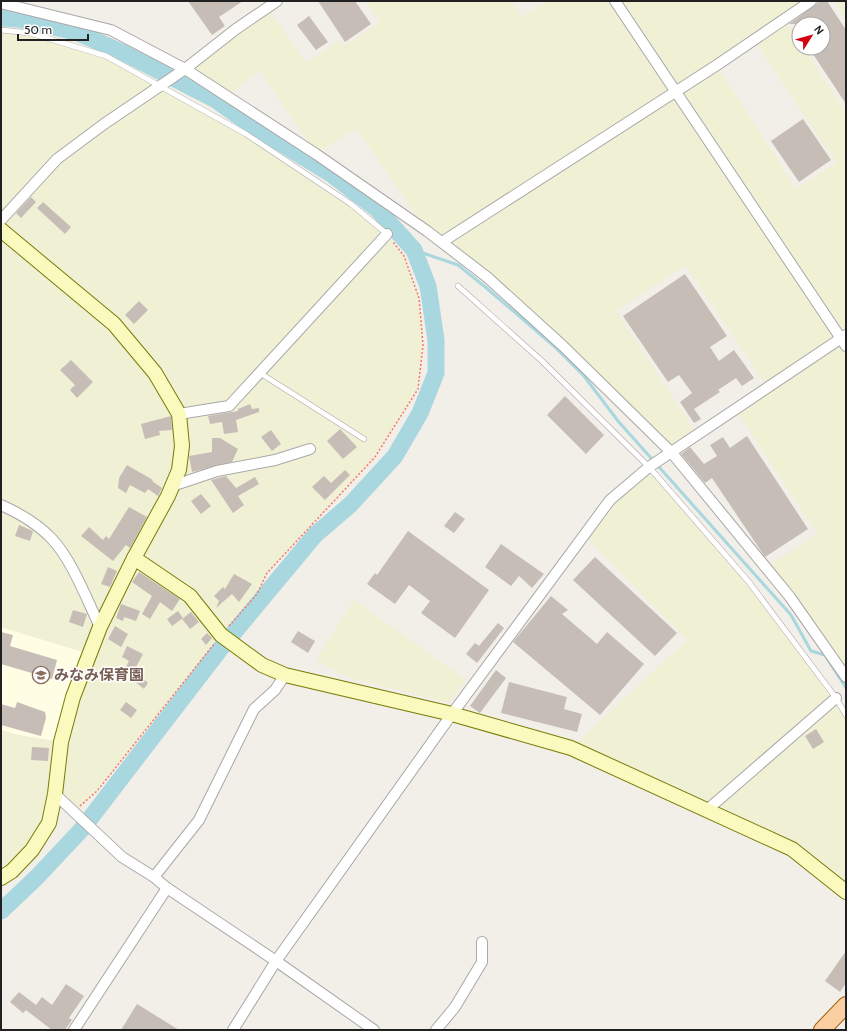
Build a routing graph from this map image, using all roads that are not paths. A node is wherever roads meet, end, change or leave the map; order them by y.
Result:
1 (277, 1) edge
2 (616, 1) edge
3 (811, 1) edge
4 (1, 3) edge
5 (1, 30) edge
6 (185, 69) junction
7 (161, 86) junction
8 (675, 91) junction
9 (1, 220) edge
10 (1, 230) edge
11 (387, 234) joint
12 (442, 242) junction
13 (458, 286) dead end
14 (844, 340) edge
15 (260, 373) junction
16 (179, 414) junction
17 (364, 439) dead end
18 (310, 449) dead end
19 (670, 454) junction
20 (649, 467) junction
21 (172, 486) junction
22 (1, 505) edge
23 (134, 558) junction
24 (100, 627) junction
25 (285, 676) junction
26 (846, 677) edge
27 (836, 698) junction
28 (452, 714) junction
29 (846, 715) edge
30 (55, 794) junction
31 (707, 810) junction
32 (154, 877) junction
33 (1, 878) edge
34 (167, 888) junction
35 (846, 892) edge
36 (482, 942) dead end
37 (276, 961) junction
38 (846, 1005) edge
39 (74, 1030) edge
40 (233, 1030) edge
41 (374, 1030) edge
42 (436, 1030) edge
43 (822, 1030) edge

1 - 6 street
2 - 8 street
3 - 8 street
4 - 6 street
5 - 7 lane
6 - 7 street
6 - 12 street
7 - 9 street
7 - 11 lane
8 - 12 street
8 - 14 street
10 - 16 street
11 - 15 street
12 - 19 street
13 - 20 lane
14 - 19 street
15 - 16 street
15 - 17 lane
16 - 21 street
18 - 21 street
19 - 20 street
19 - 26 street
20 - 27 lane
20 - 28 street
21 - 23 street
22 - 24 street
23 - 24 street
23 - 25 street
24 - 30 street
25 - 28 street
25 - 32 street
27 - 29 lane
27 - 31 street
28 - 31 street
28 - 37 street
30 - 32 street
30 - 33 street
31 - 35 street
32 - 34 street
34 - 37 street
34 - 39 street
36 - 42 street
37 - 40 street
37 - 41 street
38 - 43 main road

